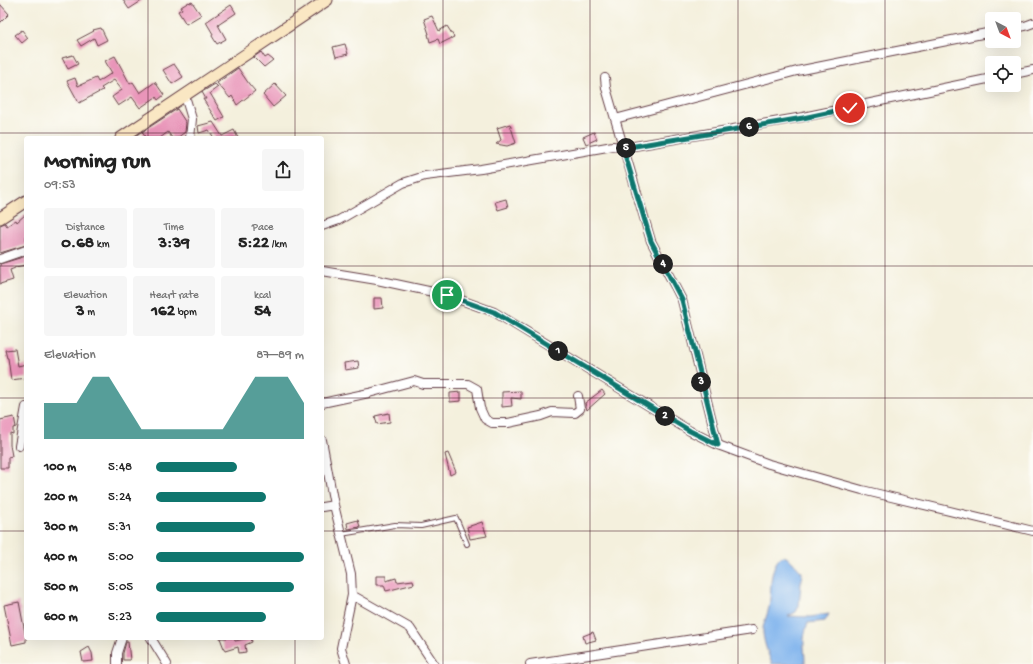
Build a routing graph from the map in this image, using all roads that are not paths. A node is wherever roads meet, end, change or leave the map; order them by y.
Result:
1 (327, 0) edge
2 (1033, 22) edge
3 (1021, 27) edge
4 (985, 33) edge
5 (1033, 70) edge
6 (1021, 73) edge
7 (605, 78) dead end
8 (985, 79) edge
9 (186, 96) junction
10 (615, 119) junction
11 (124, 136) edge
12 (190, 136) edge
13 (623, 148) junction
14 (24, 201) edge
15 (0, 218) edge
16 (324, 225) edge
17 (24, 251) edge
18 (0, 259) edge
19 (324, 271) edge
20 (578, 396) dead end
21 (324, 403) edge
22 (24, 420) edge
23 (718, 445) junction
24 (20, 446) dead end
25 (324, 451) edge
26 (334, 506) junction
27 (324, 507) edge
28 (1033, 531) edge
29 (341, 534) junction
30 (467, 544) dead end
31 (352, 595) junction
32 (752, 630) dead end
33 (121, 640) edge
34 (153, 640) edge
35 (117, 664) edge
36 (167, 664) edge
37 (346, 664) edge
38 (434, 664) edge
39 (530, 664) edge

1 - 9 main road
2 - 3 street
4 - 10 street
5 - 6 street
7 - 10 street
8 - 13 street
9 - 11 main road
9 - 12 street
10 - 13 street
13 - 16 street
13 - 23 street
14 - 15 main road
17 - 18 street
19 - 23 street
20 - 21 street
22 - 24 street
23 - 28 street
25 - 26 street
26 - 27 street
26 - 29 street
29 - 30 lane
29 - 31 street
31 - 37 street
31 - 38 street
32 - 39 street
33 - 35 street
34 - 36 street

